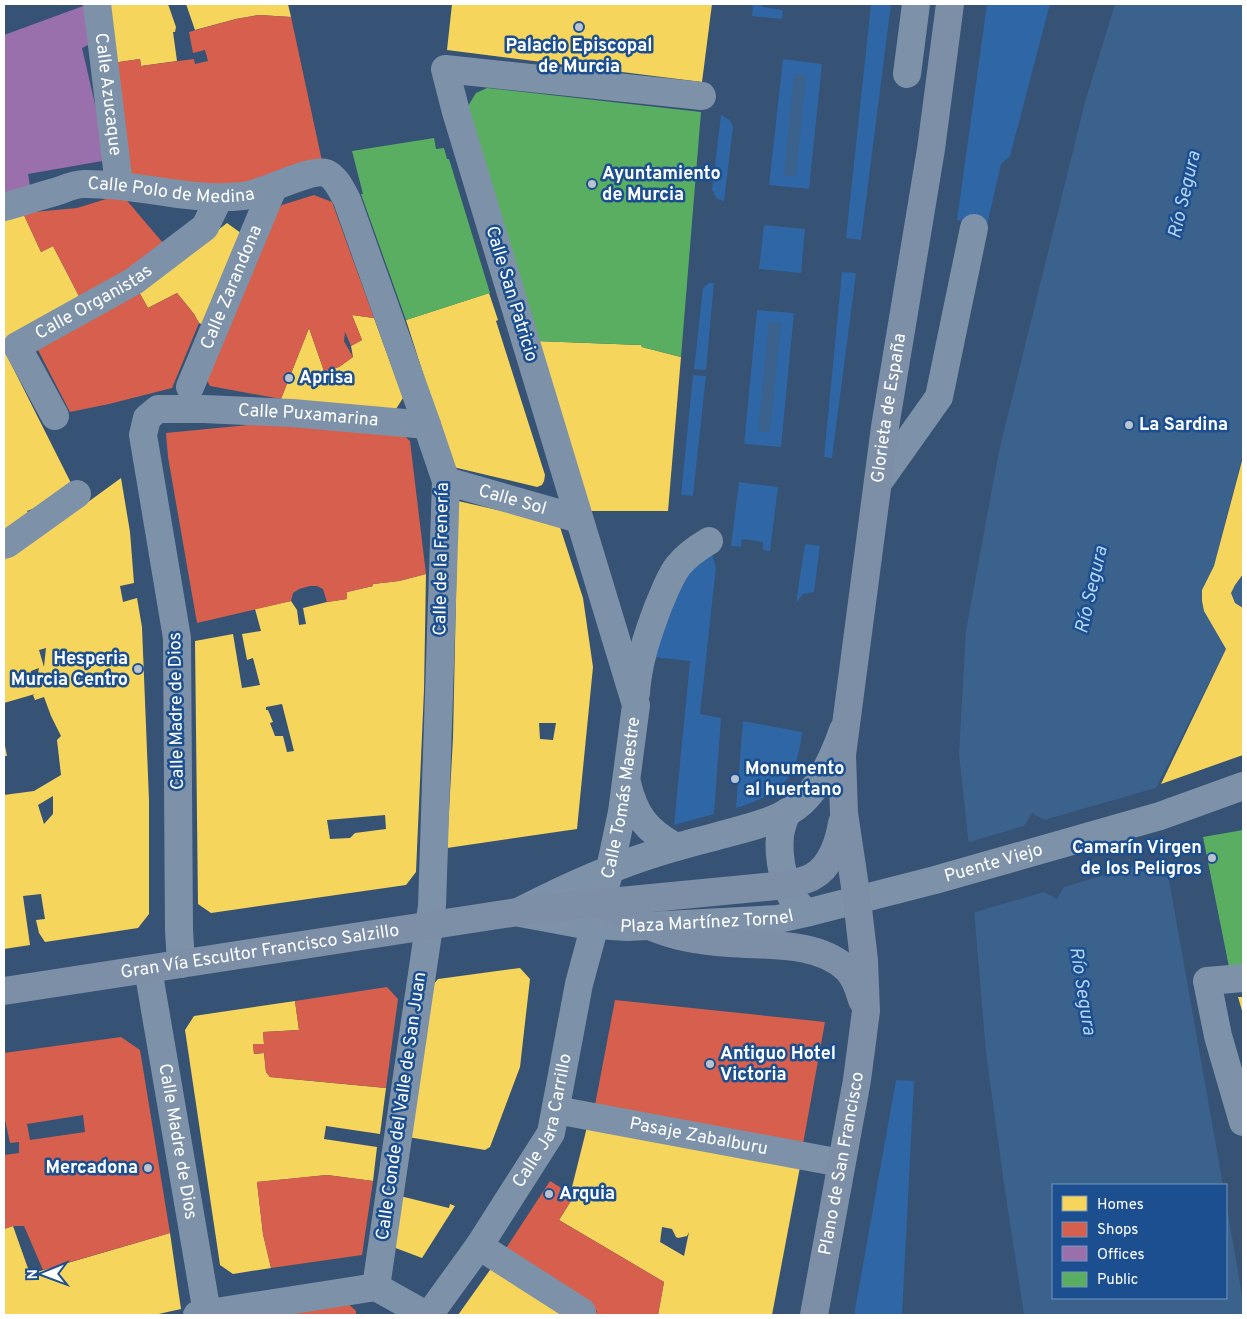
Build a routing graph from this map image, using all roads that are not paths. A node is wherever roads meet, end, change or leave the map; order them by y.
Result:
1 (97, 4) edge
2 (916, 4) edge
3 (950, 4) edge
4 (907, 74) dead end
5 (702, 96) dead end
6 (336, 181) joint
7 (119, 185) junction
8 (272, 188) junction
9 (218, 198) junction
10 (4, 207) edge
11 (974, 228) dead end
12 (188, 398) junction
13 (55, 416) dead end
14 (428, 425) junction
15 (147, 460) joint
16 (446, 481) junction
17 (878, 483) junction
18 (77, 494) dead end
19 (579, 519) junction
20 (708, 541) dead end
21 (4, 545) edge
22 (636, 705) junction
23 (846, 724) junction
24 (626, 779) junction
25 (1243, 786) edge
26 (787, 812) junction
27 (844, 813) junction
28 (676, 847) junction
29 (610, 869) junction
30 (798, 899) junction
31 (858, 900) junction
32 (517, 913) junction
33 (598, 914) junction
34 (429, 926) junction
35 (649, 926) junction
36 (181, 964) junction
37 (148, 969) junction
38 (1243, 978) edge
39 (4, 991) edge
40 (866, 1011) junction
41 (556, 1110) junction
42 (1243, 1122) edge
43 (841, 1163) junction
44 (479, 1246) junction
45 (376, 1287) junction
46 (202, 1314) edge
47 (427, 1315) edge
48 (580, 1315) edge
49 (814, 1315) edge

1 - 7 street, Calle Azucaque
2 - 4 street
3 - 17 main road, Glorieta de España
5 - 19 street, Calle San Patricio
6 - 8 street, Calle Polo de Medina
6 - 14 street, Calle de la Frenería
7 - 9 street, Calle Polo de Medina
7 - 10 street, Calle Polo de Medina
8 - 9 street, Calle Polo de Medina
8 - 12 street, Calle Zarandona
9 - 13 street, Calle Organistas
11 - 17 street
12 - 14 street, Calle Puxamarina
12 - 15 street, Calle Puxamarina
14 - 16 street, Calle de la Frenería
15 - 36 street, Calle Madre de Dios
16 - 19 street, Calle Sol
16 - 34 street, Calle de la Frenería
17 - 23 main road, Glorieta de España
18 - 21 street
19 - 22 street, Calle Tomás Maestre
20 - 22 street
22 - 24 street, Calle Tomás Maestre
23 - 26 street
23 - 27 main road, Glorieta de España
24 - 28 street
24 - 29 street, Calle Tomás Maestre
25 - 31 street, Puente Viejo
26 - 28 street
26 - 30 street, Plaza Martínez Tornel
27 - 30 main road, Plaza Martínez Tornel
27 - 31 main road
28 - 29 street
29 - 32 street, Gran Vía Escultor Francisco Salzillo
29 - 33 street, Calle Tomás Maestre
30 - 31 street, Plaza Martínez Tornel
30 - 33 main road, Plaza Martínez Tornel
30 - 35 street, Plaza Martínez Tornel
31 - 40 main road
32 - 33 main road, Gran Vía Escultor Francisco Salzillo
32 - 34 main road, Gran Vía Escultor Francisco Salzillo
33 - 35 main road
33 - 41 street, Calle Jara Carrillo
34 - 36 main road, Gran Vía Escultor Francisco Salzillo
34 - 45 street, Calle Conde del Valle de San Juan
35 - 40 main road
36 - 37 main road, Gran Vía Escultor Francisco Salzillo
37 - 39 main road, Gran Vía Escultor Francisco Salzillo
37 - 46 street, Calle Madre de Dios
38 - 42 street
40 - 43 main road, Plano de San Francisco
41 - 43 street, Pasaje Zabalburu
41 - 44 street, Calle Jara Carrillo
43 - 49 main road, Plano de San Francisco
44 - 47 street, Calle Jara Carrillo
44 - 48 street
45 - 46 street
45 - 47 street

